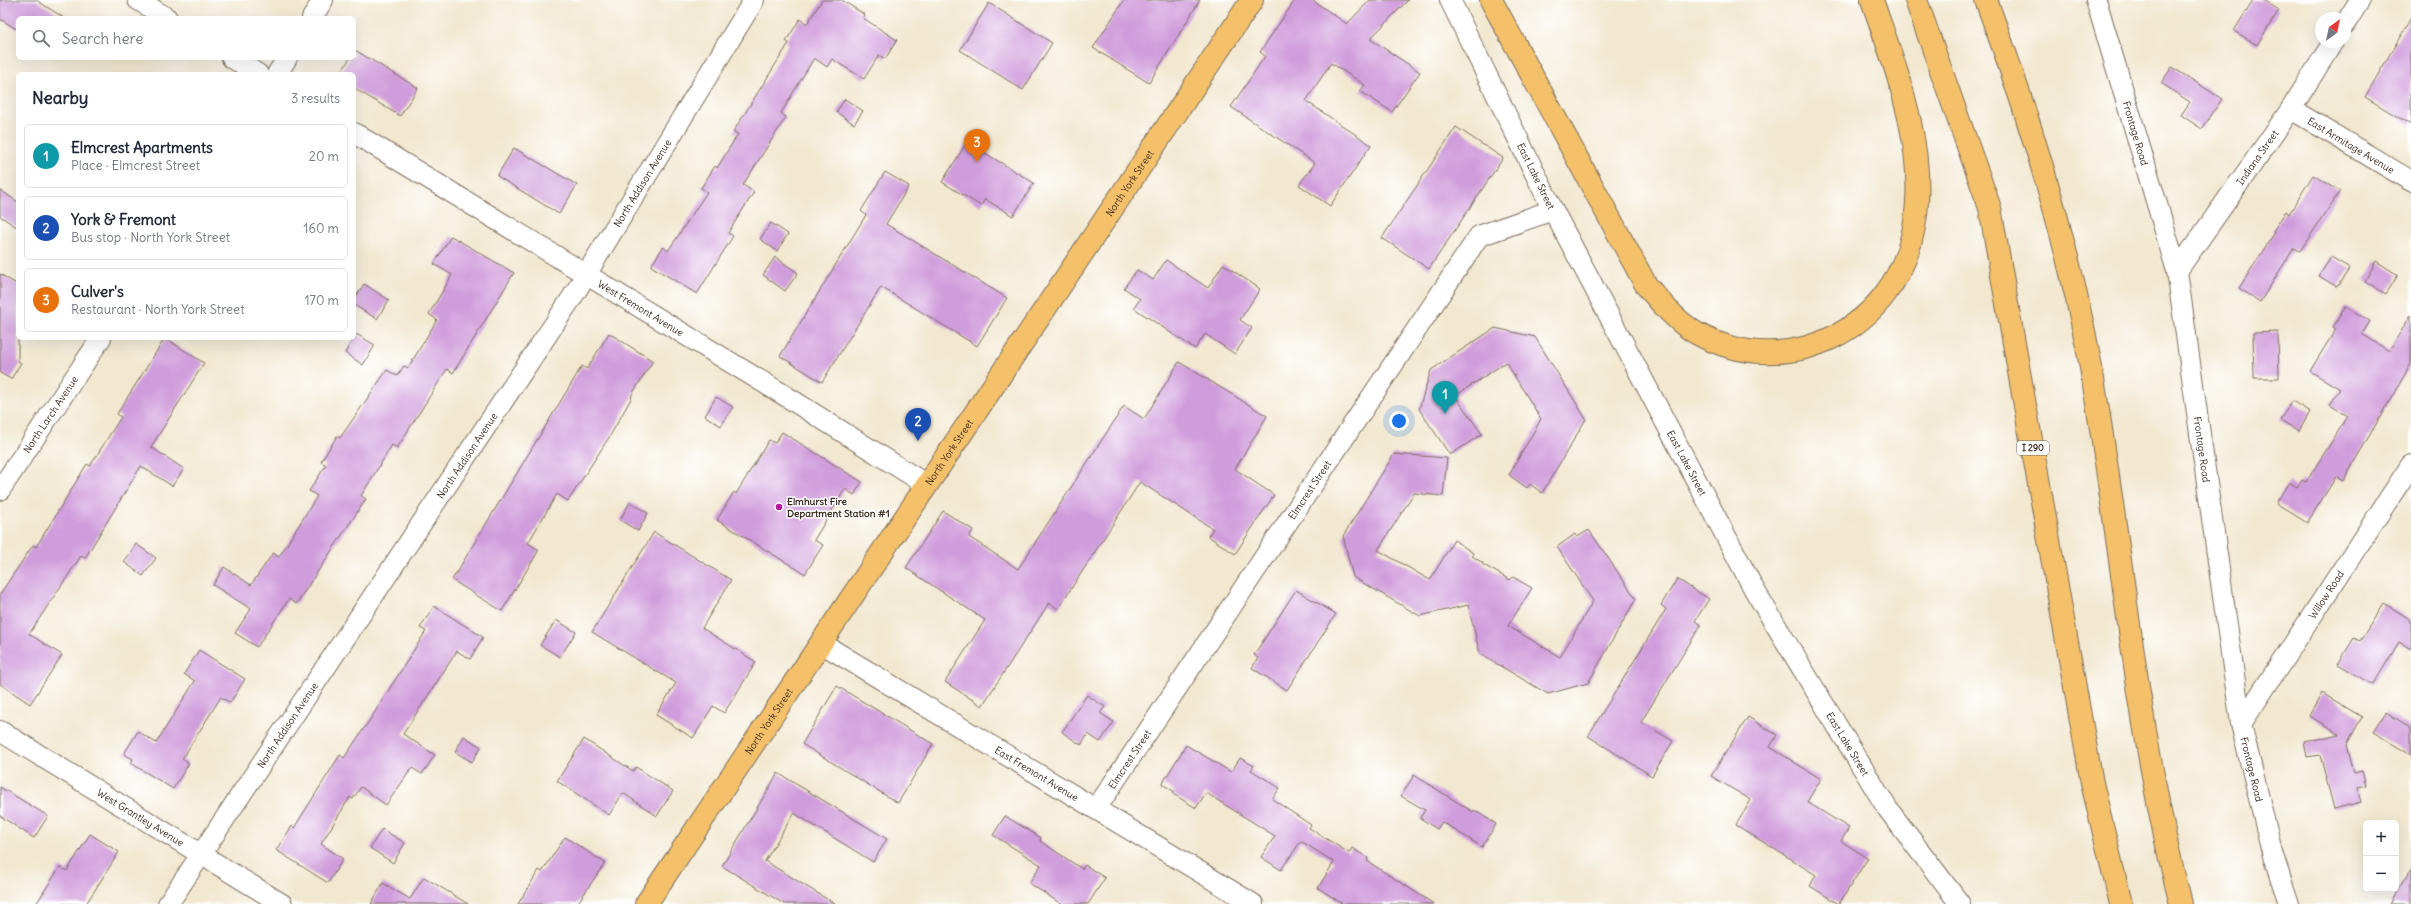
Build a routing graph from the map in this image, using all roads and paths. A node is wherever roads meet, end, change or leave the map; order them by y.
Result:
1 (138, 0) edge
2 (323, 0) edge
3 (754, 0) edge
4 (1252, 0) edge
5 (1450, 0) edge
6 (1491, 0) edge
7 (1872, 0) edge
8 (1916, 0) edge
9 (1986, 0) edge
10 (2096, 0) edge
11 (2360, 0) edge
12 (2351, 14) edge
13 (164, 16) edge
14 (313, 16) edge
15 (2329, 48) edge
16 (235, 60) edge
17 (286, 60) edge
18 (255, 72) edge
19 (278, 72) edge
20 (2291, 109) junction
21 (356, 134) edge
22 (2411, 181) edge
23 (1553, 210) junction
24 (2177, 271) junction
25 (586, 274) junction
26 (101, 340) edge
27 (2411, 465) edge
28 (927, 485) junction
29 (0, 490) edge
30 (821, 643) junction
31 (2241, 724) junction
32 (0, 732) edge
33 (1096, 809) junction
34 (201, 854) junction
35 (168, 904) edge
36 (282, 904) edge
37 (646, 904) edge
38 (1252, 904) edge
39 (1960, 904) edge
40 (2121, 904) edge
41 (2181, 904) edge
42 (2289, 904) edge

1 - 13 street
2 - 14 street
3 - 25 street, North Addison Avenue
4 - 28 main road, North York Street
5 - 23 street, East Lake Street
6 - 7 main road
8 - 40 main road, I 290
9 - 41 main road
10 - 24 street, Frontage Road
11 - 12 street
15 - 20 street, Indiana Street
16 - 18 street
17 - 19 street
20 - 22 street, East Armitage Avenue
20 - 24 street, Indiana Street
21 - 25 street, West Fremont Avenue
23 - 33 street, Elmcrest Street
23 - 39 street, East Lake Street
24 - 31 street, Frontage Road
25 - 28 street, West Fremont Avenue
25 - 34 street, North Addison Avenue
26 - 29 street, North Larch Avenue
27 - 31 street, Willow Road
28 - 30 main road, North York Street
30 - 33 street, East Fremont Avenue
30 - 37 main road, North York Street
31 - 42 street, Frontage Road
32 - 34 street, West Grantley Avenue
33 - 38 street, East Fremont Avenue
34 - 35 street, North Addison Avenue
34 - 36 street, West Grantley Avenue

